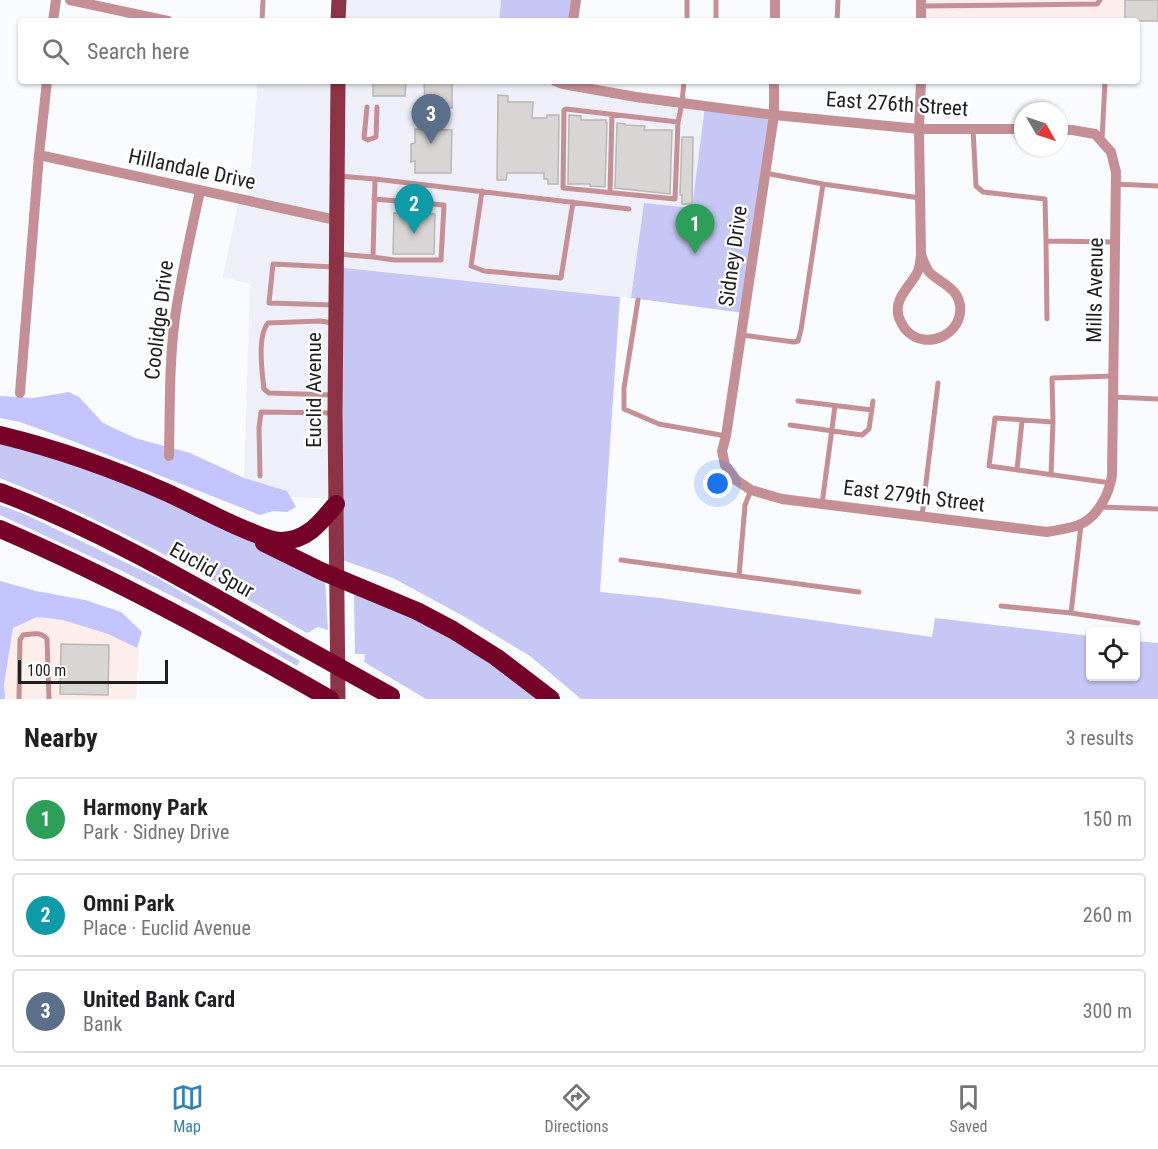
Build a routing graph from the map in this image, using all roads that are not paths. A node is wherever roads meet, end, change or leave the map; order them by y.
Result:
1 (56, 0) edge
2 (70, 0) edge
3 (263, 0) edge
4 (339, 0) edge
5 (576, 0) edge
6 (687, 0) edge
7 (716, 0) edge
8 (775, 0) edge
9 (837, 0) edge
10 (1100, 0) edge
11 (921, 3) edge
12 (53, 18) edge
13 (154, 18) edge
14 (262, 18) edge
15 (338, 18) edge
16 (573, 18) edge
17 (687, 18) edge
18 (716, 18) edge
19 (775, 18) edge
20 (837, 18) edge
21 (47, 84) edge
22 (338, 84) edge
23 (571, 84) edge
24 (684, 84) edge
25 (774, 84) edge
26 (921, 84) edge
27 (1105, 84) edge
28 (682, 103) junction
29 (367, 107) dead end
30 (377, 107) dead end
31 (612, 114) junction
32 (774, 115) junction
33 (678, 122) junction
34 (919, 129) junction
35 (973, 129) junction
36 (1014, 129) edge
37 (1068, 130) edge
38 (1102, 142) junction
39 (39, 155) junction
40 (765, 173) junction
41 (337, 175) junction
42 (375, 179) junction
43 (824, 184) junction
44 (1115, 184) junction
45 (1158, 186) edge
46 (200, 191) junction
47 (482, 191) junction
48 (610, 192) junction
49 (920, 198) junction
50 (374, 199) junction
51 (573, 202) junction
52 (629, 209) dead end
53 (336, 220) junction
54 (1046, 241) junction
55 (1115, 242) junction
56 (921, 255) junction
57 (373, 257) junction
58 (336, 260) junction
59 (638, 300) dead end
60 (335, 305) junction
61 (1047, 319) dead end
62 (335, 323) junction
63 (741, 335) junction
64 (1113, 376) junction
65 (938, 383) dead end
66 (20, 393) dead end
67 (335, 395) junction
68 (1113, 397) junction
69 (1158, 399) edge
70 (798, 401) dead end
71 (873, 401) dead end
72 (835, 406) junction
73 (872, 410) junction
74 (335, 413) junction
75 (1022, 421) junction
76 (1053, 422) junction
77 (790, 425) dead end
78 (832, 432) junction
79 (0, 435) edge
80 (726, 435) junction
81 (169, 456) dead end
82 (1017, 470) junction
83 (1051, 475) junction
84 (260, 476) dead end
85 (1112, 479) junction
86 (751, 490) junction
87 (0, 492) edge
88 (336, 504) junction
89 (822, 504) junction
90 (1099, 507) junction
91 (1158, 509) edge
92 (922, 516) junction
93 (1081, 525) junction
94 (236, 526) junction
95 (0, 529) edge
96 (621, 560) dead end
97 (739, 576) junction
98 (338, 578) junction
99 (859, 592) dead end
100 (1001, 606) dead end
101 (1071, 613) junction
102 (1138, 623) dead end
103 (295, 679) junction
104 (393, 698) edge
105 (19, 699) edge
106 (49, 699) edge
107 (320, 699) edge
108 (330, 699) edge
109 (338, 699) edge
110 (551, 699) edge

1 - 12 street
2 - 13 street
3 - 14 lane
4 - 15 main road
5 - 16 street
6 - 17 lane
7 - 18 lane
8 - 19 street
9 - 20 lane
10 - 11 lane
21 - 39 street
22 - 41 main road, Euclid Avenue
23 - 28 street, East 276th Street
24 - 28 lane
25 - 32 street, Sidney Drive
26 - 34 street
27 - 38 lane
28 - 32 street, East 276th Street
28 - 33 lane
29 - 30 lane
31 - 33 lane
31 - 48 lane
31 - 48 lane
32 - 34 street, East 276th Street
32 - 40 street, Sidney Drive
33 - 48 lane
34 - 35 street, East 276th Street
34 - 49 street
35 - 36 street, East 276th Street
35 - 54 lane
37 - 38 street
38 - 44 street, Mills Avenue
39 - 46 street, Hillandale Drive
39 - 66 street
40 - 43 lane
40 - 63 street, Sidney Drive
41 - 42 lane
41 - 53 main road, Euclid Avenue
42 - 47 lane
42 - 50 lane
43 - 49 lane
43 - 63 lane
44 - 45 lane
44 - 55 street, Mills Avenue
46 - 53 street, Hillandale Drive
46 - 81 street, Coolidge Drive
47 - 51 lane
47 - 51 lane
49 - 56 street
50 - 57 lane
50 - 57 lane
51 - 52 lane
53 - 58 main road, Euclid Avenue
54 - 55 lane
54 - 61 lane
55 - 64 street, Mills Avenue
56 - 56 street
57 - 58 lane
58 - 60 main road, Euclid Avenue
58 - 60 lane
59 - 80 lane
60 - 62 main road, Euclid Avenue
62 - 67 main road, Euclid Avenue
62 - 67 lane
63 - 80 street, Sidney Drive
64 - 68 street, Mills Avenue
64 - 76 lane
65 - 92 lane
67 - 74 main road, Euclid Avenue
68 - 69 lane
68 - 85 street, Mills Avenue
70 - 72 lane
71 - 73 lane
72 - 73 lane
72 - 78 lane
73 - 78 lane
74 - 84 lane
74 - 88 main road, Euclid Avenue
75 - 76 lane
75 - 82 lane
75 - 82 lane
76 - 83 lane
77 - 78 lane
78 - 89 lane
79 - 94 highway
80 - 86 street, East 279th Street
82 - 83 lane
83 - 85 lane
85 - 90 street
86 - 89 street, East 279th Street
86 - 97 lane
87 - 104 highway, Euclid Spur, bridge
88 - 94 highway
88 - 98 main road, Euclid Avenue
89 - 92 street, East 279th Street
90 - 91 lane
90 - 93 street
92 - 93 street, East 279th Street
93 - 101 lane
94 - 98 highway
95 - 103 highway
96 - 97 lane
97 - 99 lane
98 - 109 main road, Euclid Avenue
98 - 110 highway
100 - 101 lane
101 - 102 lane
103 - 107 highway
103 - 108 highway
105 - 106 lane

